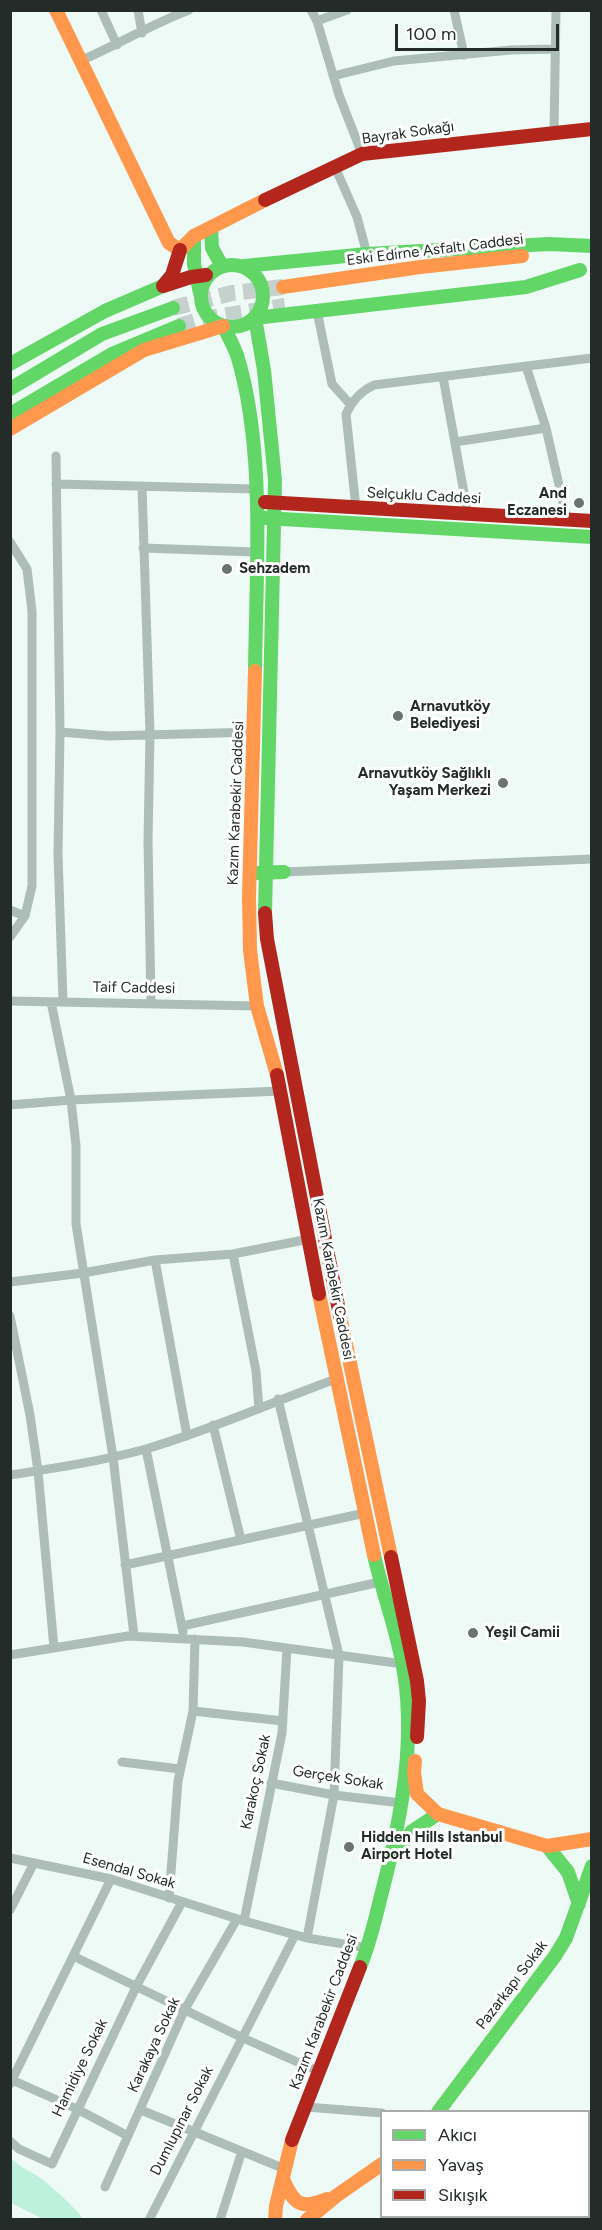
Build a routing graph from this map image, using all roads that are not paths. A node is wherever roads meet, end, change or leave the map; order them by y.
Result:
1 (56, 10) edge
2 (101, 10) edge
3 (138, 10) edge
4 (189, 10) edge
5 (311, 10) edge
6 (348, 10) edge
7 (454, 10) edge
8 (556, 10) edge
9 (317, 21) junction
10 (142, 33) junction
11 (117, 45) junction
12 (555, 48) junction
13 (464, 55) junction
14 (80, 61) junction
15 (333, 76) junction
16 (591, 129) edge
17 (554, 132) junction
18 (362, 154) junction
19 (335, 167) junction
20 (211, 228) junction
21 (194, 236) junction
22 (591, 247) edge
23 (180, 250) junction
24 (367, 254) junction
25 (222, 266) junction
26 (244, 267) junction
27 (586, 269) edge
28 (203, 275) junction
29 (163, 286) junction
30 (283, 286) tunnel mouth
31 (285, 306) tunnel mouth
32 (173, 308) tunnel mouth
33 (317, 311) junction
34 (255, 318) junction
35 (179, 326) tunnel mouth
36 (223, 326) junction
37 (591, 358) edge
38 (10, 364) edge
39 (526, 366) junction
40 (443, 377) junction
41 (10, 389) edge
42 (350, 404) junction
43 (10, 414) edge
44 (546, 428) junction
45 (10, 429) edge
46 (455, 442) junction
47 (56, 456) dead end
48 (56, 484) junction
49 (142, 486) junction
50 (255, 495) junction
51 (275, 503) junction
52 (356, 508) junction
53 (468, 515) junction
54 (256, 517) junction
55 (274, 519) junction
56 (567, 520) junction
57 (591, 521) edge
58 (591, 537) edge
59 (10, 542) edge
60 (143, 548) junction
61 (256, 552) junction
62 (60, 732) junction
63 (255, 732) junction
64 (150, 734) junction
65 (591, 859) edge
66 (266, 865) junction
67 (284, 872) joint
68 (250, 874) junction
69 (10, 910) edge
70 (25, 916) junction
71 (10, 937) edge
72 (10, 1001) edge
73 (51, 1002) junction
74 (63, 1002) junction
75 (151, 1003) junction
76 (257, 1006) junction
77 (280, 1091) junction
78 (71, 1100) junction
79 (10, 1105) edge
80 (309, 1239) junction
81 (233, 1254) junction
82 (155, 1260) junction
83 (83, 1273) junction
84 (10, 1282) edge
85 (10, 1316) edge
86 (336, 1379) junction
87 (279, 1400) junction
88 (259, 1409) junction
89 (213, 1425) junction
90 (187, 1436) junction
91 (146, 1449) junction
92 (113, 1457) junction
93 (38, 1471) junction
94 (10, 1475) edge
95 (365, 1513) junction
96 (310, 1525) junction
97 (241, 1540) junction
98 (168, 1557) junction
99 (125, 1565) junction
100 (380, 1582) junction
101 (324, 1594) junction
102 (182, 1626) junction
103 (134, 1636) junction
104 (184, 1639) junction
105 (195, 1639) junction
106 (54, 1648) junction
107 (287, 1648) junction
108 (10, 1655) edge
109 (339, 1655) junction
110 (403, 1664) junction
111 (193, 1711) junction
112 (283, 1721) junction
113 (122, 1762) dead end
114 (180, 1769) junction
115 (271, 1783) junction
116 (334, 1795) junction
117 (401, 1803) junction
118 (438, 1814) junction
119 (591, 1839) edge
120 (547, 1846) junction
121 (10, 1858) edge
122 (34, 1863) junction
123 (390, 1864) junction
124 (591, 1866) edge
125 (111, 1879) junction
126 (169, 1898) junction
127 (182, 1902) junction
128 (579, 1904) junction
129 (10, 1910) edge
130 (240, 1920) junction
131 (295, 1935) junction
132 (307, 1938) junction
133 (368, 1948) junction
134 (73, 1956) junction
135 (136, 1985) junction
136 (185, 2009) junction
137 (243, 2038) junction
138 (320, 2072) junction
139 (11, 2082) edge
140 (306, 2107) junction
141 (77, 2109) junction
142 (141, 2110) junction
143 (440, 2110) edge
144 (380, 2113) edge
145 (193, 2131) junction
146 (128, 2136) junction
147 (10, 2141) edge
148 (242, 2151) junction
149 (380, 2165) edge
150 (284, 2174) junction
151 (105, 2187) dead end
152 (336, 2196) junction
153 (149, 2220) edge
154 (220, 2220) edge
155 (274, 2220) edge
156 (307, 2220) edge

1 - 14 main road
2 - 11 street
3 - 10 street
4 - 10 street
5 - 9 street
6 - 9 street
7 - 13 street
8 - 12 street
9 - 15 street
10 - 11 street
11 - 14 street
12 - 13 street
12 - 17 street
13 - 15 street
14 - 23 main road
15 - 18 street
16 - 17 main road, Bayrak Sokağı
17 - 18 main road, Bayrak Sokağı
18 - 19 main road, Bayrak Sokağı
19 - 20 main road, Bayrak Sokağı
19 - 24 street
20 - 21 main road, Bayrak Sokağı
20 - 25 main road
21 - 23 main road, Bayrak Sokağı
21 - 28 main road
22 - 24 main road
22 - 30 main road, Eski Edirne Asfaltı Caddesi
23 - 29 main road
24 - 26 main road
25 - 26 main road
25 - 28 main road
26 - 34 main road
27 - 31 main road
27 - 33 main road
28 - 29 main road
28 - 36 main road
29 - 38 main road
32 - 41 main road
33 - 34 main road
33 - 42 street
34 - 36 main road
34 - 51 main road, Kazım Karabekir Caddesi
35 - 43 main road
36 - 45 main road
36 - 50 main road, Kazım Karabekir Caddesi
37 - 39 street
39 - 40 street
39 - 44 street
40 - 42 street
40 - 46 street
42 - 52 street
44 - 46 street
44 - 56 street
46 - 53 street
47 - 48 street
48 - 49 street
48 - 62 street
49 - 50 street
49 - 60 street
50 - 51 main road, Selçuklu Caddesi
50 - 54 main road, Kazım Karabekir Caddesi
51 - 52 main road, Selçuklu Caddesi
51 - 55 main road, Kazım Karabekir Caddesi
52 - 53 main road, Selçuklu Caddesi
53 - 56 main road, Selçuklu Caddesi
54 - 55 main road, Selçuklu Caddesi
54 - 61 main road, Kazım Karabekir Caddesi
55 - 58 main road, Selçuklu Caddesi
55 - 66 main road, Kazım Karabekir Caddesi
56 - 57 main road, Selçuklu Caddesi
59 - 70 street
60 - 61 street
60 - 64 street
61 - 63 main road, Kazım Karabekir Caddesi
62 - 64 street
62 - 74 street
63 - 64 street
63 - 68 main road, Kazım Karabekir Caddesi
64 - 75 street
65 - 67 street
66 - 67 main road
66 - 68 main road
66 - 118 main road, Kazım Karabekir Caddesi
68 - 76 main road, Kazım Karabekir Caddesi
69 - 70 street
70 - 71 street
72 - 73 street, Taif Caddesi
73 - 74 street, Taif Caddesi
73 - 78 street
74 - 75 street, Taif Caddesi
75 - 76 street, Taif Caddesi
76 - 77 main road, Kazım Karabekir Caddesi
77 - 78 street
77 - 80 main road, Kazım Karabekir Caddesi
78 - 79 street
78 - 83 street
80 - 81 street
80 - 86 main road, Kazım Karabekir Caddesi
81 - 82 street
81 - 88 street
82 - 83 street
82 - 90 street
83 - 84 street
83 - 92 street
85 - 93 street
86 - 87 street
86 - 95 main road, Kazım Karabekir Caddesi
87 - 88 street
87 - 96 street
88 - 89 street
89 - 90 street
89 - 97 street
90 - 91 street
91 - 92 street
91 - 98 street
92 - 93 street
92 - 99 street
93 - 94 street
93 - 106 street
95 - 96 street
95 - 100 main road, Kazım Karabekir Caddesi
96 - 97 street
96 - 101 street
97 - 98 street
98 - 99 street
98 - 102 street
99 - 103 street
100 - 101 street
100 - 110 main road, Kazım Karabekir Caddesi
101 - 102 street
101 - 109 street
102 - 104 street
103 - 104 street
103 - 106 street
104 - 105 street
105 - 107 street
105 - 111 street
106 - 108 street
107 - 109 street
107 - 112 street, Karakoç Sokak
109 - 110 street
109 - 116 street
110 - 117 main road, Kazım Karabekir Caddesi
111 - 112 street
111 - 114 street
112 - 115 street, Karakoç Sokak
113 - 114 street
114 - 126 street
115 - 116 street, Gerçek Sokak
115 - 130 street, Karakoç Sokak
116 - 117 street, Gerçek Sokak
116 - 132 street
117 - 123 main road, Kazım Karabekir Caddesi
118 - 120 main road
118 - 123 main road
119 - 120 main road
120 - 128 main road
121 - 122 street, Esendal Sokak
122 - 125 street, Esendal Sokak
122 - 129 street
123 - 133 main road, Kazım Karabekir Caddesi
124 - 128 main road, Pazarkapı Sokak
125 - 126 street, Esendal Sokak
125 - 134 street
126 - 127 street, Esendal Sokak
127 - 130 street, Esendal Sokak
127 - 135 street, Hamidiye Sokak
128 - 143 main road, Pazarkapı Sokak
130 - 131 street, Esendal Sokak
130 - 136 street, Karakaya Sokak
131 - 132 street, Esendal Sokak
131 - 137 street, Dumlupınar Sokak
132 - 133 street, Esendal Sokak
133 - 138 main road, Kazım Karabekir Caddesi
134 - 135 street
134 - 139 street
135 - 136 street
135 - 141 street, Hamidiye Sokak
136 - 137 street
136 - 142 street, Karakaya Sokak
137 - 138 street
137 - 145 street, Dumlupınar Sokak
138 - 140 main road, Kazım Karabekir Caddesi
139 - 141 street
140 - 144 street
140 - 150 main road, Kazım Karabekir Caddesi
141 - 146 street
141 - 147 street, Hamidiye Sokak
142 - 145 street
142 - 146 street, Karakaya Sokak
145 - 148 street
145 - 153 street, Dumlupınar Sokak
146 - 151 street, Karakaya Sokak
148 - 150 street
148 - 154 street
149 - 152 main road
150 - 152 main road
150 - 155 main road, Kazım Karabekir Caddesi
152 - 156 main road

